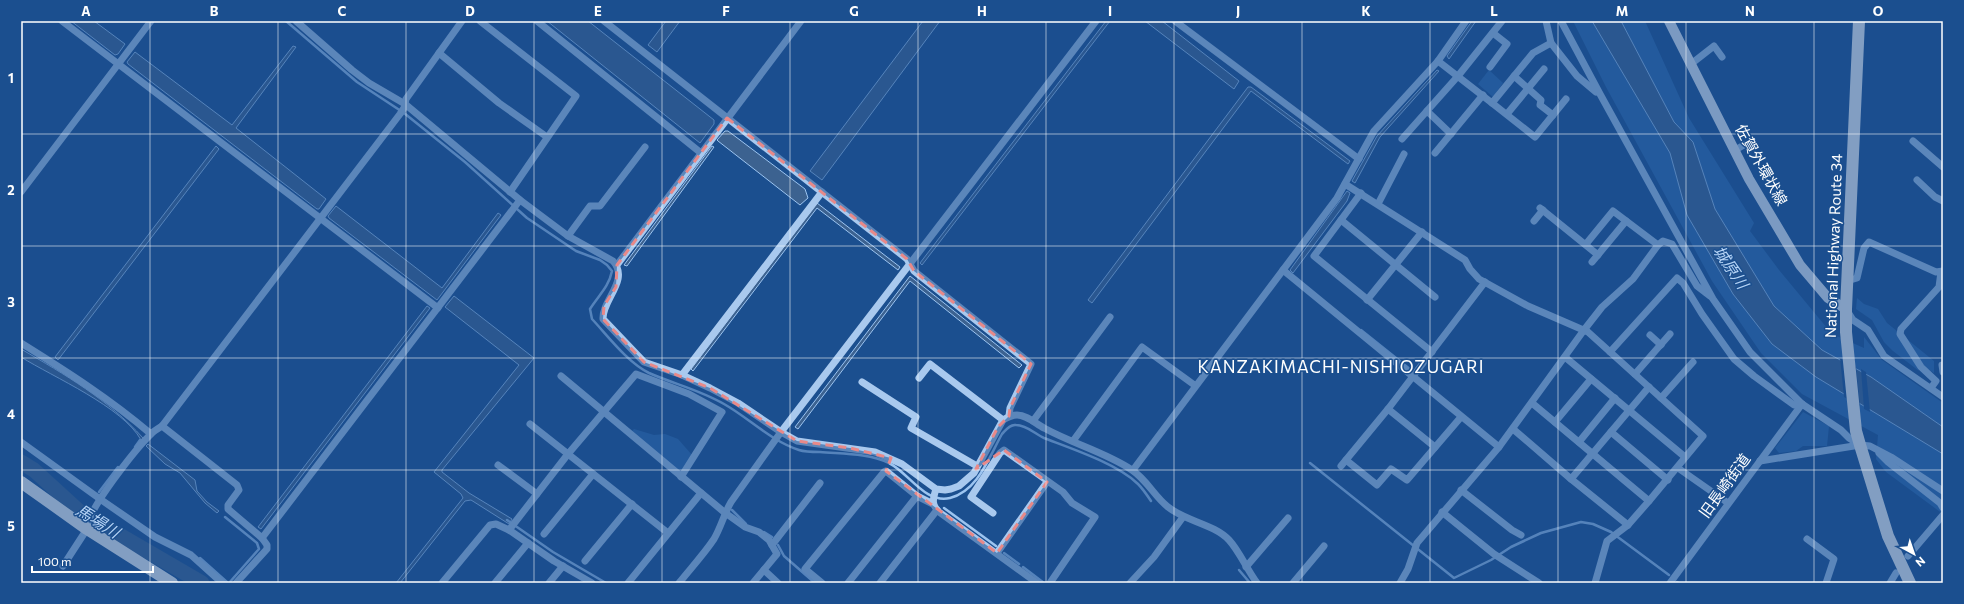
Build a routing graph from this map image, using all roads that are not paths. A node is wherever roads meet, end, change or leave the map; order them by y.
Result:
1 (62, 21) edge
2 (151, 21) edge
3 (296, 21) edge
4 (462, 21) edge
5 (480, 21) edge
6 (537, 21) edge
7 (604, 21) edge
8 (801, 21) edge
9 (1096, 21) edge
10 (1175, 21) edge
11 (1466, 21) edge
12 (1502, 21) edge
13 (1546, 21) edge
14 (1561, 21) edge
15 (1669, 21) edge
16 (1859, 21) edge
17 (1493, 33) junction
18 (1552, 43) junction
19 (439, 53) junction
20 (1722, 57) dead end
21 (1438, 61) junction
22 (118, 64) junction
23 (1691, 64) junction
24 (1490, 67) dead end
25 (1544, 69) dead end
26 (1458, 76) junction
27 (1514, 76) junction
28 (1528, 88) junction
29 (1600, 94) junction
30 (1483, 95) junction
31 (1566, 99) dead end
32 (1492, 103) junction
33 (403, 109) junction
34 (1427, 111) junction
35 (1507, 114) junction
36 (1553, 115) junction
37 (727, 118) junction
38 (1451, 134) junction
39 (547, 137) junction
40 (1402, 139) dead end
41 (1914, 141) dead end
42 (1744, 145) dead end
43 (645, 147) dead end
44 (1735, 150) junction
45 (701, 153) junction
46 (1435, 153) dead end
47 (1404, 154) dead end
48 (1359, 159) junction
49 (1943, 167) edge
50 (1917, 180) dead end
51 (1345, 184) junction
52 (21, 192) edge
53 (510, 192) junction
54 (822, 192) junction
55 (1361, 193) junction
56 (1943, 201) edge
57 (517, 204) junction
58 (1378, 204) junction
59 (320, 218) junction
60 (1341, 220) junction
61 (1534, 221) dead end
62 (1626, 221) junction
63 (1422, 232) junction
64 (568, 236) junction
65 (1586, 244) junction
66 (1658, 245) junction
67 (1598, 255) junction
68 (1592, 262) dead end
69 (911, 264) junction
70 (1396, 264) junction
71 (617, 265) junction
72 (1284, 270) junction
73 (1942, 272) edge
74 (1847, 280) junction
75 (1485, 282) junction
76 (1435, 297) dead end
77 (1714, 299) junction
78 (1367, 300) junction
79 (438, 308) junction
80 (1846, 309) junction
81 (1110, 317) dead end
82 (1584, 330) junction
83 (1670, 334) dead end
84 (1650, 335) dead end
85 (21, 343) edge
86 (1661, 345) junction
87 (1432, 352) junction
88 (1610, 352) junction
89 (1565, 357) junction
90 (1692, 362) dead end
91 (1635, 374) junction
92 (682, 375) junction
93 (561, 376) dead end
94 (1413, 376) junction
95 (919, 378) dead end
96 (1591, 378) junction
97 (862, 382) dead end
98 (1940, 383) edge
99 (1193, 384) dead end
100 (1649, 387) junction
101 (1931, 388) junction
102 (1943, 397) edge
103 (1615, 398) junction
104 (1661, 398) junction
105 (1532, 403) junction
106 (1802, 404) junction
107 (1388, 409) junction
108 (1630, 410) junction
109 (604, 412) junction
110 (1461, 417) junction
111 (1006, 418) junction
112 (1033, 421) junction
113 (1556, 422) junction
114 (530, 424) dead end
115 (162, 426) junction
116 (1513, 429) junction
117 (1611, 432) junction
118 (151, 434) junction
119 (781, 434) junction
120 (1073, 440) junction
121 (21, 442) edge
122 (1579, 442) junction
123 (1860, 445) junction
124 (1435, 447) junction
125 (1499, 447) junction
126 (1874, 448) junction
127 (568, 454) junction
128 (1592, 454) junction
129 (1685, 458) junction
130 (1346, 460) junction
131 (1760, 461) junction
132 (888, 464) junction
133 (498, 465) dead end
134 (1341, 466) dead end
135 (1678, 468) junction
136 (1133, 470) junction
137 (593, 474) junction
138 (978, 474) junction
139 (681, 477) junction
140 (1571, 479) junction
141 (1668, 480) junction
142 (21, 482) edge
143 (1047, 482) junction
144 (820, 483) dead end
145 (1461, 490) junction
146 (1943, 490) edge
147 (537, 494) junction
148 (701, 494) junction
149 (917, 496) junction
150 (935, 499) junction
151 (100, 500) junction
152 (1650, 502) junction
153 (632, 504) junction
154 (1728, 504) junction
155 (1943, 508) edge
156 (724, 512) junction
157 (1442, 512) junction
158 (993, 513) dead end
159 (1943, 515) edge
160 (1183, 517) junction
161 (1288, 518) dead end
162 (1628, 525) junction
163 (87, 526) junction
164 (509, 530) junction
165 (668, 533) junction
166 (544, 534) dead end
167 (1521, 536) dead end
168 (262, 538) junction
169 (1806, 540) dead end
170 (528, 543) junction
171 (772, 545) junction
172 (1324, 546) dead end
173 (997, 553) junction
174 (1908, 556) dead end
175 (585, 561) dead end
176 (63, 566) dead end
177 (563, 566) junction
178 (1246, 567) junction
179 (764, 570) junction
180 (1896, 573) dead end
181 (582, 581) edge
182 (172, 583) edge
183 (222, 583) edge
184 (236, 583) edge
185 (442, 583) edge
186 (495, 583) edge
187 (549, 583) edge
188 (592, 583) edge
189 (628, 583) edge
190 (679, 583) edge
191 (753, 583) edge
192 (778, 583) edge
193 (822, 583) edge
194 (848, 583) edge
195 (880, 583) edge
196 (1037, 583) edge
197 (1050, 583) edge
198 (1130, 583) edge
199 (1257, 583) edge
200 (1293, 583) edge
201 (1400, 583) edge
202 (1539, 583) edge
203 (1596, 583) edge
204 (1670, 583) edge
205 (1826, 583) edge
206 (1890, 583) edge
207 (1910, 583) edge

1 - 22 street
2 - 22 street
3 - 33 street
4 - 19 street
5 - 39 street
6 - 45 street
7 - 37 street
8 - 37 street
9 - 69 street
10 - 48 street
11 - 21 street
12 - 17 street
13 - 18 street
14 - 29 street
15 - 23 main road, 佐賀外環状線
16 - 74 highway, National Highway Route 34
17 - 24 street
17 - 26 street
18 - 27 street
18 - 29 street
19 - 33 street
19 - 39 street
20 - 23 street
21 - 26 street
21 - 48 street
22 - 52 street
22 - 59 street
23 - 44 main road, 佐賀外環状線
25 - 28 street
26 - 30 street
26 - 34 street
27 - 28 street
27 - 32 street
28 - 35 street
28 - 36 street
29 - 77 street
30 - 32 street
30 - 38 street
31 - 36 street
32 - 35 street
33 - 53 street
33 - 59 street
34 - 38 street
34 - 40 street
35 - 36 street
37 - 45 street
37 - 54 street
38 - 46 street
39 - 53 street
41 - 49 street
42 - 44 street
43 - 64 street
44 - 80 main road, 佐賀外環状線
45 - 71 street
47 - 58 street
48 - 51 street
50 - 56 street
51 - 55 street
51 - 72 street
53 - 57 street
54 - 69 street
54 - 92 street
55 - 58 street
55 - 60 street
57 - 64 street
57 - 79 street
58 - 63 street
59 - 79 street
59 - 115 street
60 - 70 street
60 - 78 street
61 - 65 street
62 - 65 street
62 - 66 street
62 - 67 street
63 - 70 street
63 - 75 street
64 - 71 street
65 - 67 street
66 - 77 street
66 - 82 street
67 - 68 street
69 - 111 street
69 - 119 street
70 - 76 street
70 - 78 street
71 - 92 street
72 - 94 street
72 - 136 street
73 - 74 street
73 - 98 street
74 - 80 highway, National Highway Route 34
75 - 82 street
75 - 87 street
77 - 106 street
78 - 87 street
79 - 168 street
80 - 101 street
80 - 123 highway, National Highway Route 34
81 - 112 street
82 - 88 street
82 - 89 street
83 - 86 street
84 - 86 street
85 - 118 street
86 - 91 street
87 - 94 street
88 - 91 street
88 - 106 street
89 - 96 street
89 - 105 street
90 - 104 street
91 - 100 street
92 - 119 street
93 - 109 street
94 - 107 street
94 - 110 street
95 - 111 street
96 - 103 street
96 - 113 street
97 - 138 street
98 - 101 street
99 - 120 street
100 - 104 street
100 - 108 street
101 - 102 street
103 - 108 street
103 - 122 street
104 - 129 street
105 - 113 street
105 - 116 street
106 - 123 street
106 - 131 street, 旧長崎街道
107 - 124 street
107 - 130 street
108 - 117 street
108 - 129 street
109 - 127 street
109 - 139 street
109 - 139 street
110 - 124 street
110 - 125 street
111 - 112 street
111 - 138 street
112 - 120 street
113 - 122 street
114 - 127 street
115 - 118 street
115 - 168 street
116 - 125 street
116 - 140 street
117 - 128 street
117 - 141 street
118 - 151 street
119 - 132 street
119 - 156 street
120 - 136 street
121 - 151 street
122 - 128 street
123 - 126 street
123 - 131 street
123 - 207 highway, National Highway Route 34
124 - 130 street
125 - 145 street
126 - 146 street
126 - 155 street
127 - 137 street
127 - 147 street
128 - 140 street
128 - 152 street
129 - 135 street
130 - 134 street
131 - 154 street, 旧長崎街道
132 - 149 street
132 - 150 street
132 - 193 street
133 - 147 street
135 - 141 street
135 - 154 street
136 - 160 street
137 - 153 street
137 - 166 street
138 - 143 street
138 - 150 street
138 - 158 street
139 - 148 street
140 - 162 street
141 - 152 street
142 - 163 highway
143 - 173 street
143 - 197 street
144 - 171 street
145 - 157 street
145 - 167 street
147 - 164 street
148 - 156 street
148 - 165 street
149 - 150 street
149 - 194 street
150 - 173 street
150 - 195 street
151 - 163 street
151 - 183 street
152 - 162 street
153 - 165 street
153 - 175 street
154 - 204 street, 旧長崎街道
156 - 171 street
156 - 190 street
157 - 201 street
157 - 202 street
159 - 174 street
160 - 178 street
160 - 198 street
161 - 178 street
162 - 203 street
163 - 176 street
163 - 182 highway
164 - 170 street
164 - 185 street
165 - 189 street
168 - 184 street
169 - 205 street
170 - 177 street
170 - 186 street
171 - 179 street
172 - 200 street
173 - 196 street
177 - 181 street
177 - 187 street
178 - 199 street
179 - 191 street
179 - 192 street
180 - 206 street
181 - 188 street

